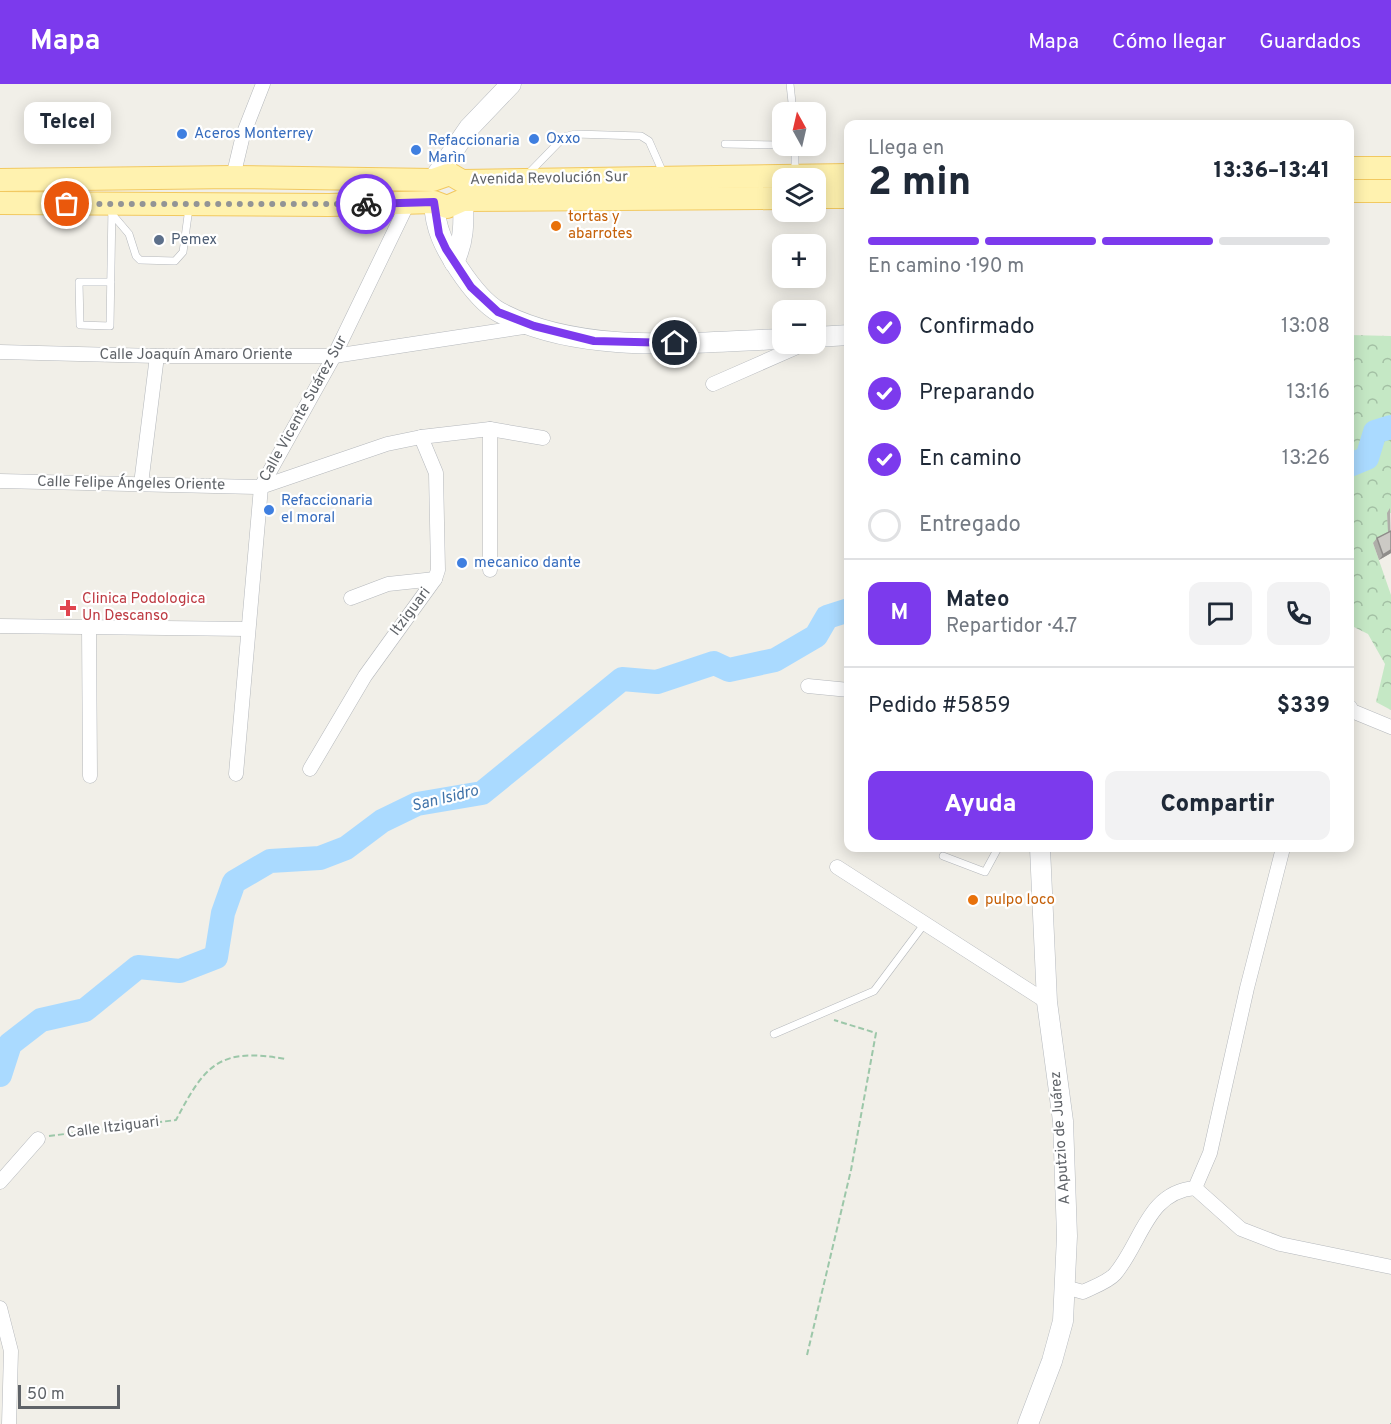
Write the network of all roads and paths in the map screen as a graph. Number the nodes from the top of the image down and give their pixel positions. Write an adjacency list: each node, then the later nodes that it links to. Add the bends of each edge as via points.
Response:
1 (263, 84): 13 (street, via 243,135)
2 (511, 84): 7 (street)
3 (790, 84): 4 (lane)
4 (792, 102)
5 (725, 144): 6 (lane)
6 (772, 145)
7 (454, 149): 17 (street); 18 (street)
8 (1354, 168): 9 (main road)
9 (1391, 168)
10 (826, 175): 11 (main road, Avenida Revolución Sur)
11 (844, 175)
12 (772, 176): 14 (main road, Avenida Revolución Sur)
13 (234, 177): 16 (main road, Avenida Revolución Sur); 18 (main road, Avenida Revolución Sur)
14 (666, 177): 15 (main road, Avenida Revolución Sur); 15 (lane, via 649,141 641,136 575,134 555,144)
15 (524, 179): 17 (main road, Avenida Revolución Sur)
16 (0, 180)
17 (463, 190): 18 (main road, Avenida Revolución Sur, via 450,174); 18 (main road, Avenida Revolución Sur, via 452,207); 23 (main road, Avenida Revolución Sur); 28 (street, via 464,231)
18 (434, 191): 25 (main road, Avenida Revolución Sur); 28 (street, via 439,234)
19 (1354, 191): 20 (main road)
20 (1391, 191)
21 (826, 197): 22 (main road)
22 (844, 197)
23 (772, 198)
24 (0, 203): 27 (main road, Avenida Revolución Sur)
25 (408, 203): 26 (main road, Avenida Revolución Sur); 37 (street, Calle Vicente Suárez Sur)
26 (190, 204): 27 (main road, Avenida Revolución Sur); 27 (lane, via 183,252 175,261 140,260)
27 (112, 209): 29 (lane)
28 (454, 262): 30 (street, via 471,287 498,312)
29 (111, 282): 29 (lane, via 110,326 80,325 79,282)
30 (534, 326): 33 (street, via 606,341); 37 (street, Calle Joaquín Amaro Oriente)
31 (844, 335): 32 (street)
32 (826, 336)
33 (772, 339)
34 (0, 352): 36 (street, Calle Joaquín Amaro Oriente)
35 (781, 354): 38 (street)
36 (157, 356): 37 (street, Calle Joaquín Amaro Oriente); 43 (street)
37 (334, 356): 44 (street, Calle Vicente Suárez Sur)
38 (713, 384)
39 (490, 429): 40 (street); 41 (street); 45 (street)
40 (421, 437): 44 (street, via 387,444); 46 (street, Itziguari, via 436,473)
41 (543, 438)
42 (0, 481): 43 (street, Calle Felipe Ángeles Oriente)
43 (141, 484): 44 (street, Calle Felipe Ángeles Oriente)
44 (261, 487): 50 (street, Calle Vicente Suárez Sur)
45 (489, 570)
46 (435, 579): 47 (street, via 388,584); 55 (street, Itziguari, via 365,676)
47 (351, 598)
48 (0, 626): 49 (street)
49 (89, 627): 50 (street); 57 (street)
50 (247, 629): 56 (street, Calle Vicente Suárez Sur)
51 (808, 686): 52 (street)
52 (844, 690)
53 (1354, 711): 54 (street)
54 (1391, 727)
55 (310, 769)
56 (236, 774)
57 (90, 776)
58 (996, 852): 61 (lane, via 985,872)
59 (1040, 852): 64 (street, A Aputzio de Juárez)
60 (1282, 852): 70 (street, via 1210,1153)
61 (943, 856)
62 (837, 867): 63 (street)
63 (925, 923): 64 (street); 65 (lane, via 874,992)
64 (1047, 1002): 72 (street, A Aputzio de Juárez, via 1063,1120)
65 (817, 1015): 66 (lane); 74 (path, via 876,1033 851,1170)
66 (774, 1034)
67 (285, 1059): 68 (path, Calle Itziguari, via 261,1054 243,1056 206,1070 176,1120)
68 (38, 1139): 69 (street)
69 (0, 1182)
70 (1195, 1188): 71 (street, via 1241,1229 1280,1244); 72 (street, via 1178,1189 1159,1202 1115,1275 1083,1292)
71 (1391, 1267)
72 (1065, 1287): 76 (street, A Aputzio de Juárez, via 1063,1321)
73 (0, 1308): 75 (street, via 11,1351)
74 (807, 1355)
75 (9, 1424)
76 (1028, 1424)

